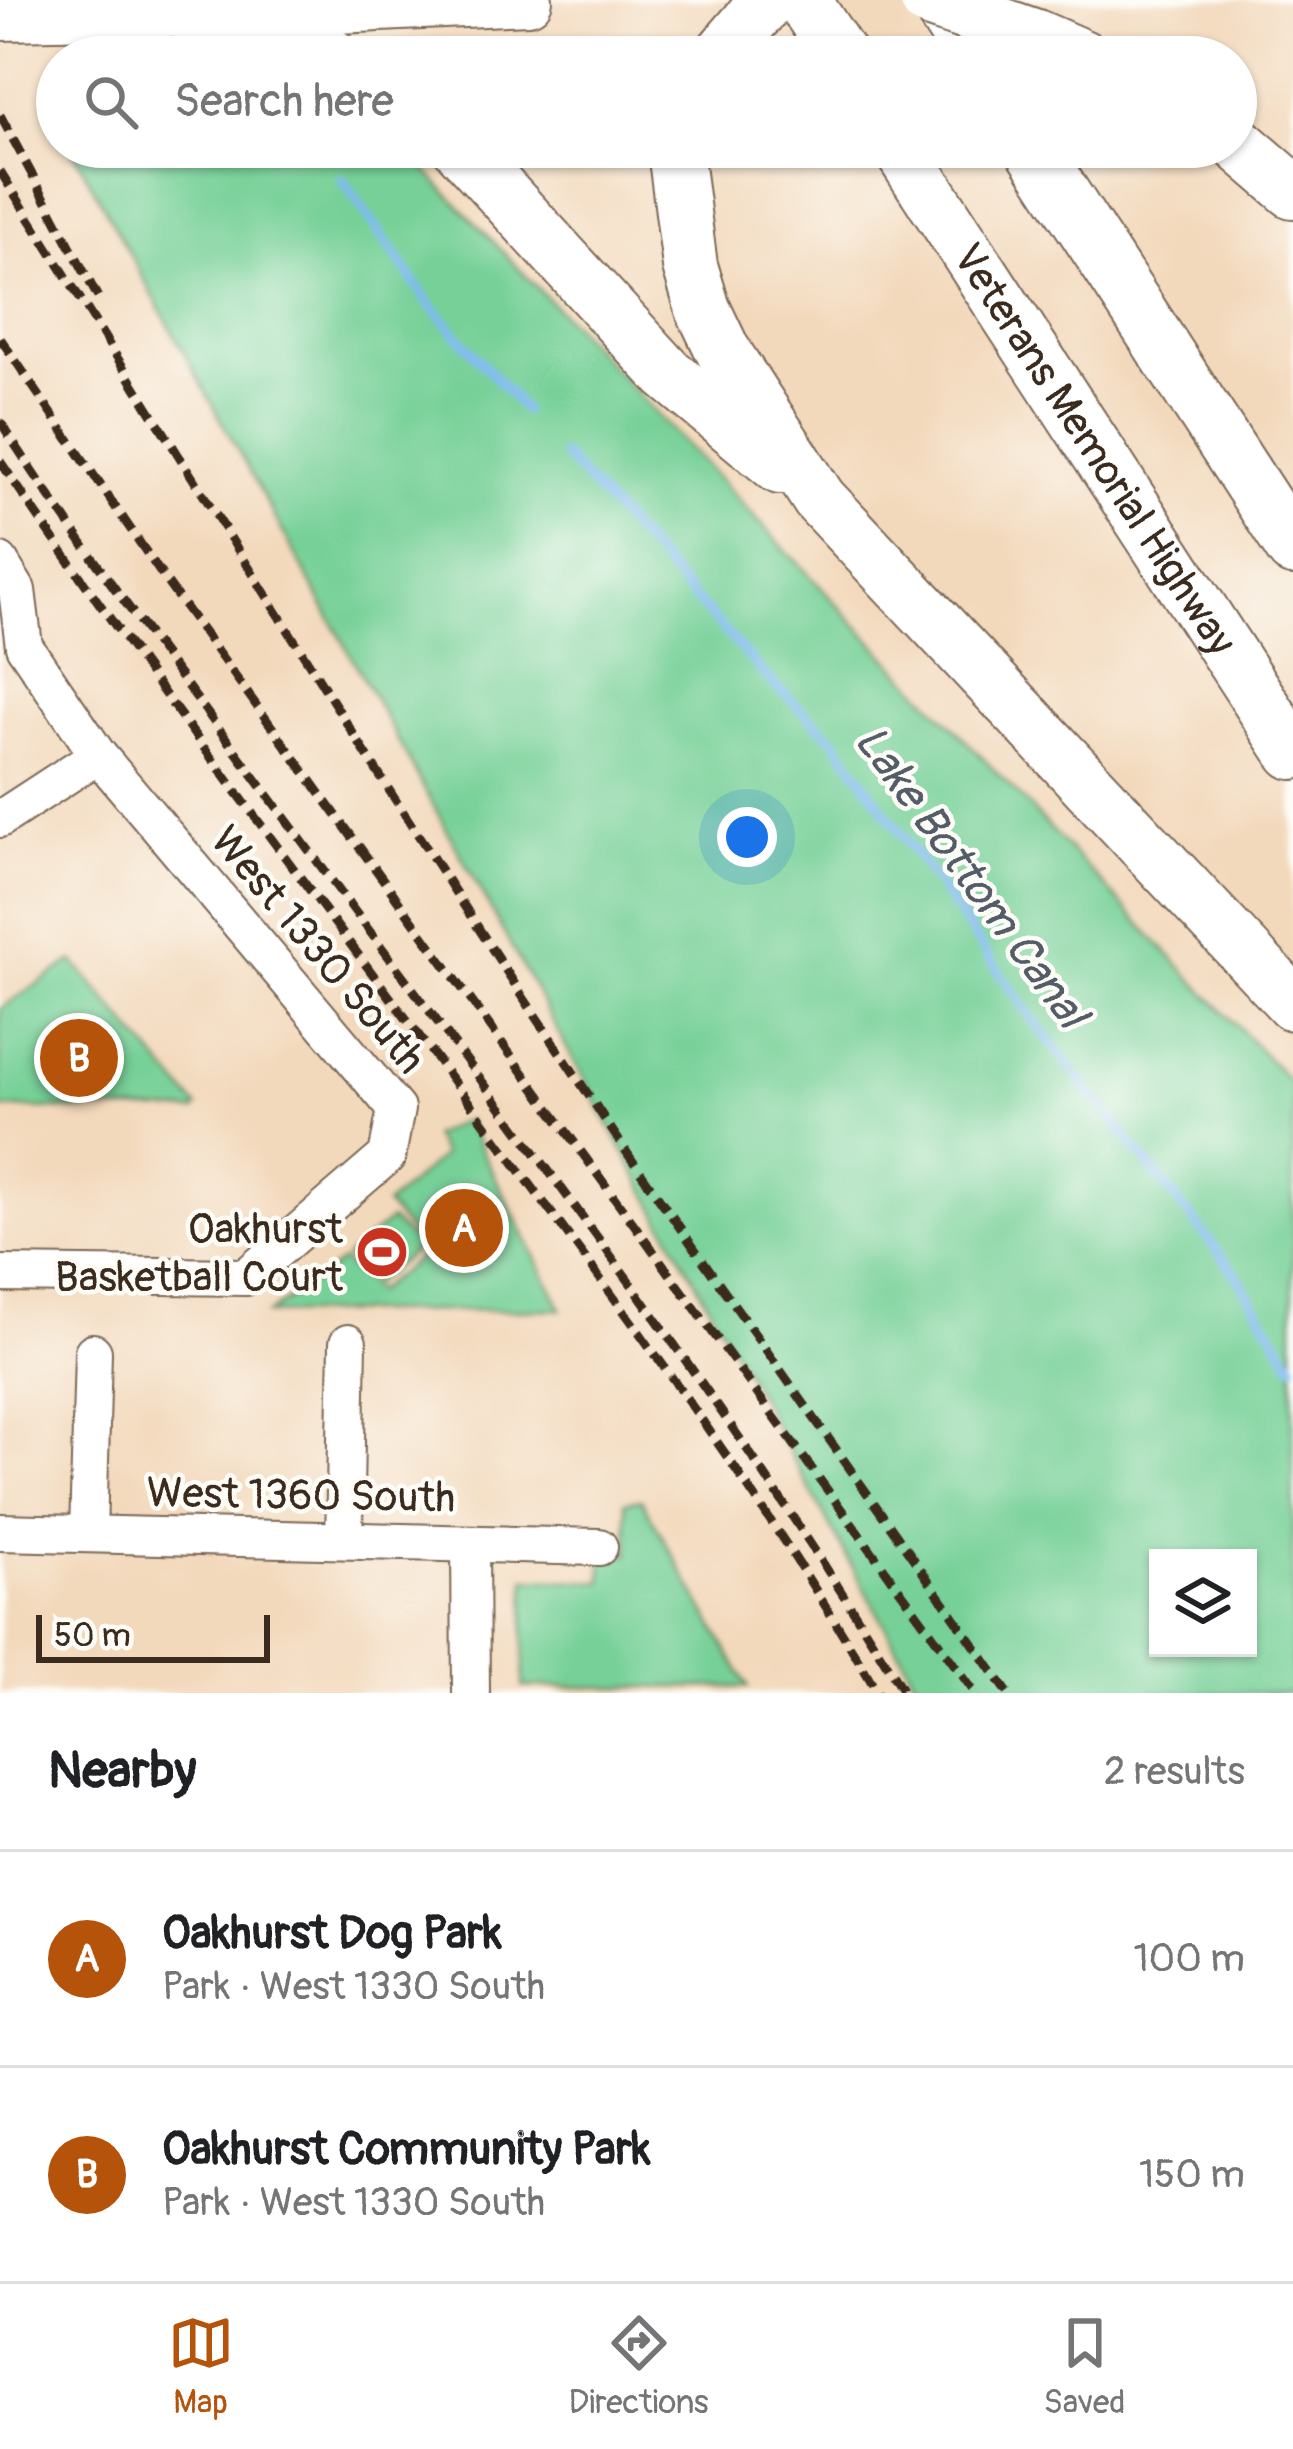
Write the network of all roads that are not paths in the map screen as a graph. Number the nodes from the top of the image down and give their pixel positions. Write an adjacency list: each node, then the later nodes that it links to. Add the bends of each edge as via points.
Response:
1 (528, 0): 5 (main road)
2 (768, 0): 8 (highway)
3 (803, 0): 9 (highway)
4 (932, 0): 10 (highway); 11 (highway, bridge)
5 (183, 9): 6 (main road); 7 (highway)
6 (0, 16)
7 (272, 36)
8 (736, 36)
9 (827, 36)
10 (959, 36)
11 (1029, 36)
12 (1257, 160): 17 (highway)
13 (479, 168): 18 (highway, via 668,374)
14 (676, 168): 18 (highway, via 703,309)
15 (913, 168): 21 (highway, Veterans Memorial Highway)
16 (1046, 168): 19 (highway)
17 (1293, 191)
18 (819, 500): 24 (highway)
19 (1293, 548)
20 (0, 562): 22 (street, via 17,590 24,646)
21 (1293, 752)
22 (98, 755): 23 (street); 25 (street, West 1330 South, via 396,1109 390,1141 387,1156 246,1276)
23 (0, 819)
24 (1293, 1003)
25 (0, 1274)
26 (348, 1343): 30 (street)
27 (93, 1352): 29 (street)
28 (0, 1532): 29 (street, West 1360 South)
29 (88, 1534): 30 (street, West 1360 South)
30 (344, 1540): 31 (street, West 1360 South)
31 (470, 1544): 32 (street, West 1360 South); 33 (street)
32 (599, 1547)
33 (470, 1693)

